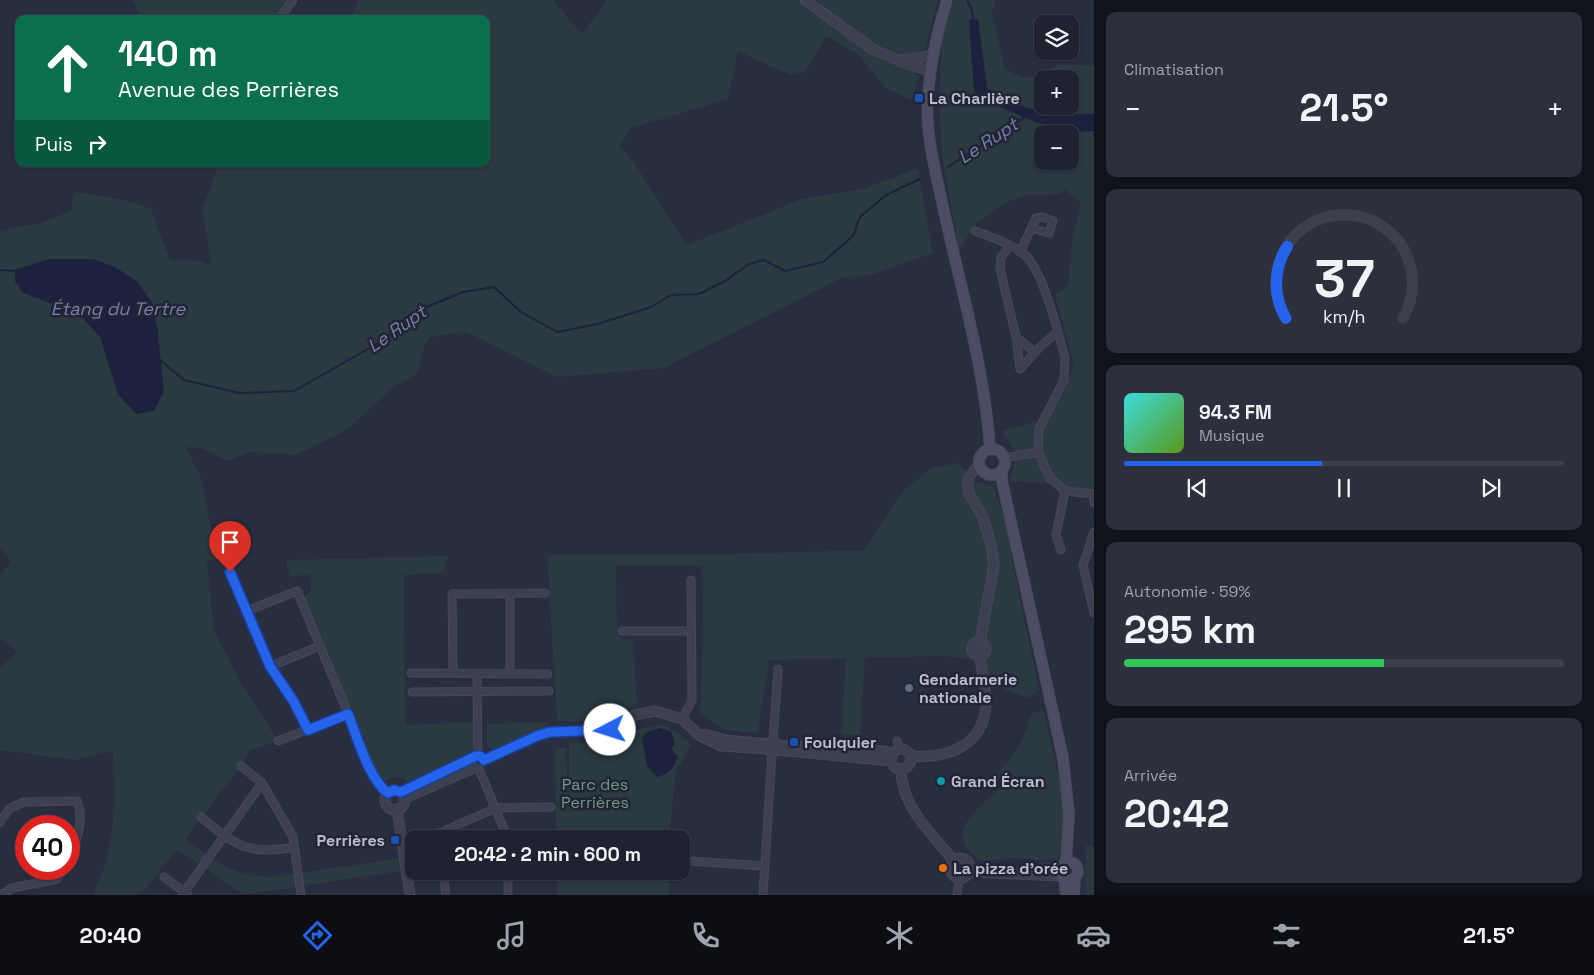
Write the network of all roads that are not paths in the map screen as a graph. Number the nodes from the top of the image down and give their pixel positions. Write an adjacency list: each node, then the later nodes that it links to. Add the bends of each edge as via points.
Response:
1 (293, 0): 4 (street)
2 (804, 0): 6 (street, via 862,42)
3 (947, 0): 5 (main road)
4 (283, 15)
5 (934, 55): 6 (street); 7 (main road)
6 (899, 60): 7 (street)
7 (931, 71): 15 (main road, via 928,98 933,155 978,368)
8 (1031, 228): 11 (street)
9 (975, 230): 10 (street)
10 (1010, 246): 11 (street); 13 (street, via 1001,256 1000,268)
11 (1020, 252): 12 (street, via 1033,266)
12 (1058, 332): 14 (street); 16 (street, via 1065,358 1064,378 1039,429)
13 (1016, 337): 14 (street); 14 (street, via 1023,372)
14 (1035, 352)
15 (990, 449): 17 (main road, via 1000,452); 18 (main road, via 982,453)
16 (1038, 452): 17 (street); 21 (street, via 1048,477)
17 (1004, 458): 19 (main road)
18 (979, 465): 20 (main road); 52 (street, via 968,478 968,492 983,517 994,566 980,642 986,650 980,656 985,711 977,731 962,747 932,757)
19 (1002, 470): 20 (main road); 24 (main road)
20 (990, 475): 24 (main road)
21 (1065, 491): 22 (street); 26 (street, via 1056,535)
22 (1093, 494): 23 (street)
23 (1094, 503)
24 (1013, 530): 73 (main road, via 1072,799)
25 (1094, 532): 32 (street, via 1083,566)
26 (1061, 550)
27 (230, 572): 31 (street)
28 (691, 580): 34 (street)
29 (545, 593): 30 (street)
30 (510, 594): 39 (street, via 452,594); 41 (street)
31 (247, 611): 35 (street, via 297,591); 36 (street)
32 (1094, 613)
33 (622, 631): 34 (street)
34 (692, 631): 47 (street, via 692,700)
35 (320, 646): 36 (street); 46 (street)
36 (270, 666): 48 (street)
37 (778, 669): 50 (street)
38 (411, 673): 39 (street)
39 (453, 673): 40 (street)
40 (477, 673): 41 (street); 43 (street)
41 (510, 673): 42 (street)
42 (548, 674)
43 (477, 691): 44 (street); 45 (street); 53 (street)
44 (549, 691)
45 (412, 692)
46 (348, 714): 48 (street); 57 (street, via 375,778)
47 (682, 719): 50 (street, via 700,736 721,746); 53 (street, via 647,711 606,731 550,732)
48 (308, 730): 49 (street)
49 (278, 741)
50 (773, 747): 51 (street); 71 (street)
51 (896, 751): 52 (street, via 905,750); 55 (street, via 897,768)
52 (910, 756): 55 (street, via 909,765)
53 (478, 762): 58 (street); 60 (street)
54 (241, 766): 56 (street)
55 (901, 769): 69 (street, via 903,792 910,806)
56 (262, 783): 67 (street, via 230,824); 68 (street, via 293,837)
57 (388, 793): 58 (street, via 394,790); 61 (street, via 386,803)
58 (403, 795): 61 (street, via 403,805)
59 (551, 807): 60 (street)
60 (496, 808): 65 (street); 66 (street)
61 (397, 809): 83 (street)
62 (78, 815): 64 (street, via 77,802 24,802 10,808)
63 (201, 818): 67 (street)
64 (0, 822)
65 (446, 830)
66 (505, 830)
67 (225, 837): 68 (street, via 253,850); 80 (street)
68 (294, 847): 82 (street)
69 (954, 860): 72 (street, via 963,858); 75 (street, via 950,869)
70 (690, 862): 71 (street)
71 (765, 866): 86 (street)
72 (970, 869): 73 (street); 75 (street, via 965,877)
73 (1065, 870): 76 (main road); 76 (main road, via 1078,872); 88 (main road)
74 (164, 877): 80 (street)
75 (959, 878): 87 (street)
76 (1075, 879): 89 (main road)
77 (52, 880): 81 (street, via 12,888)
78 (444, 880): 84 (street)
79 (508, 880): 85 (street)
80 (185, 894)
81 (1, 895)
82 (301, 895)
83 (410, 895)
84 (446, 895)
85 (508, 895)
86 (763, 895)
87 (958, 895)
88 (1066, 895)
89 (1074, 895)

